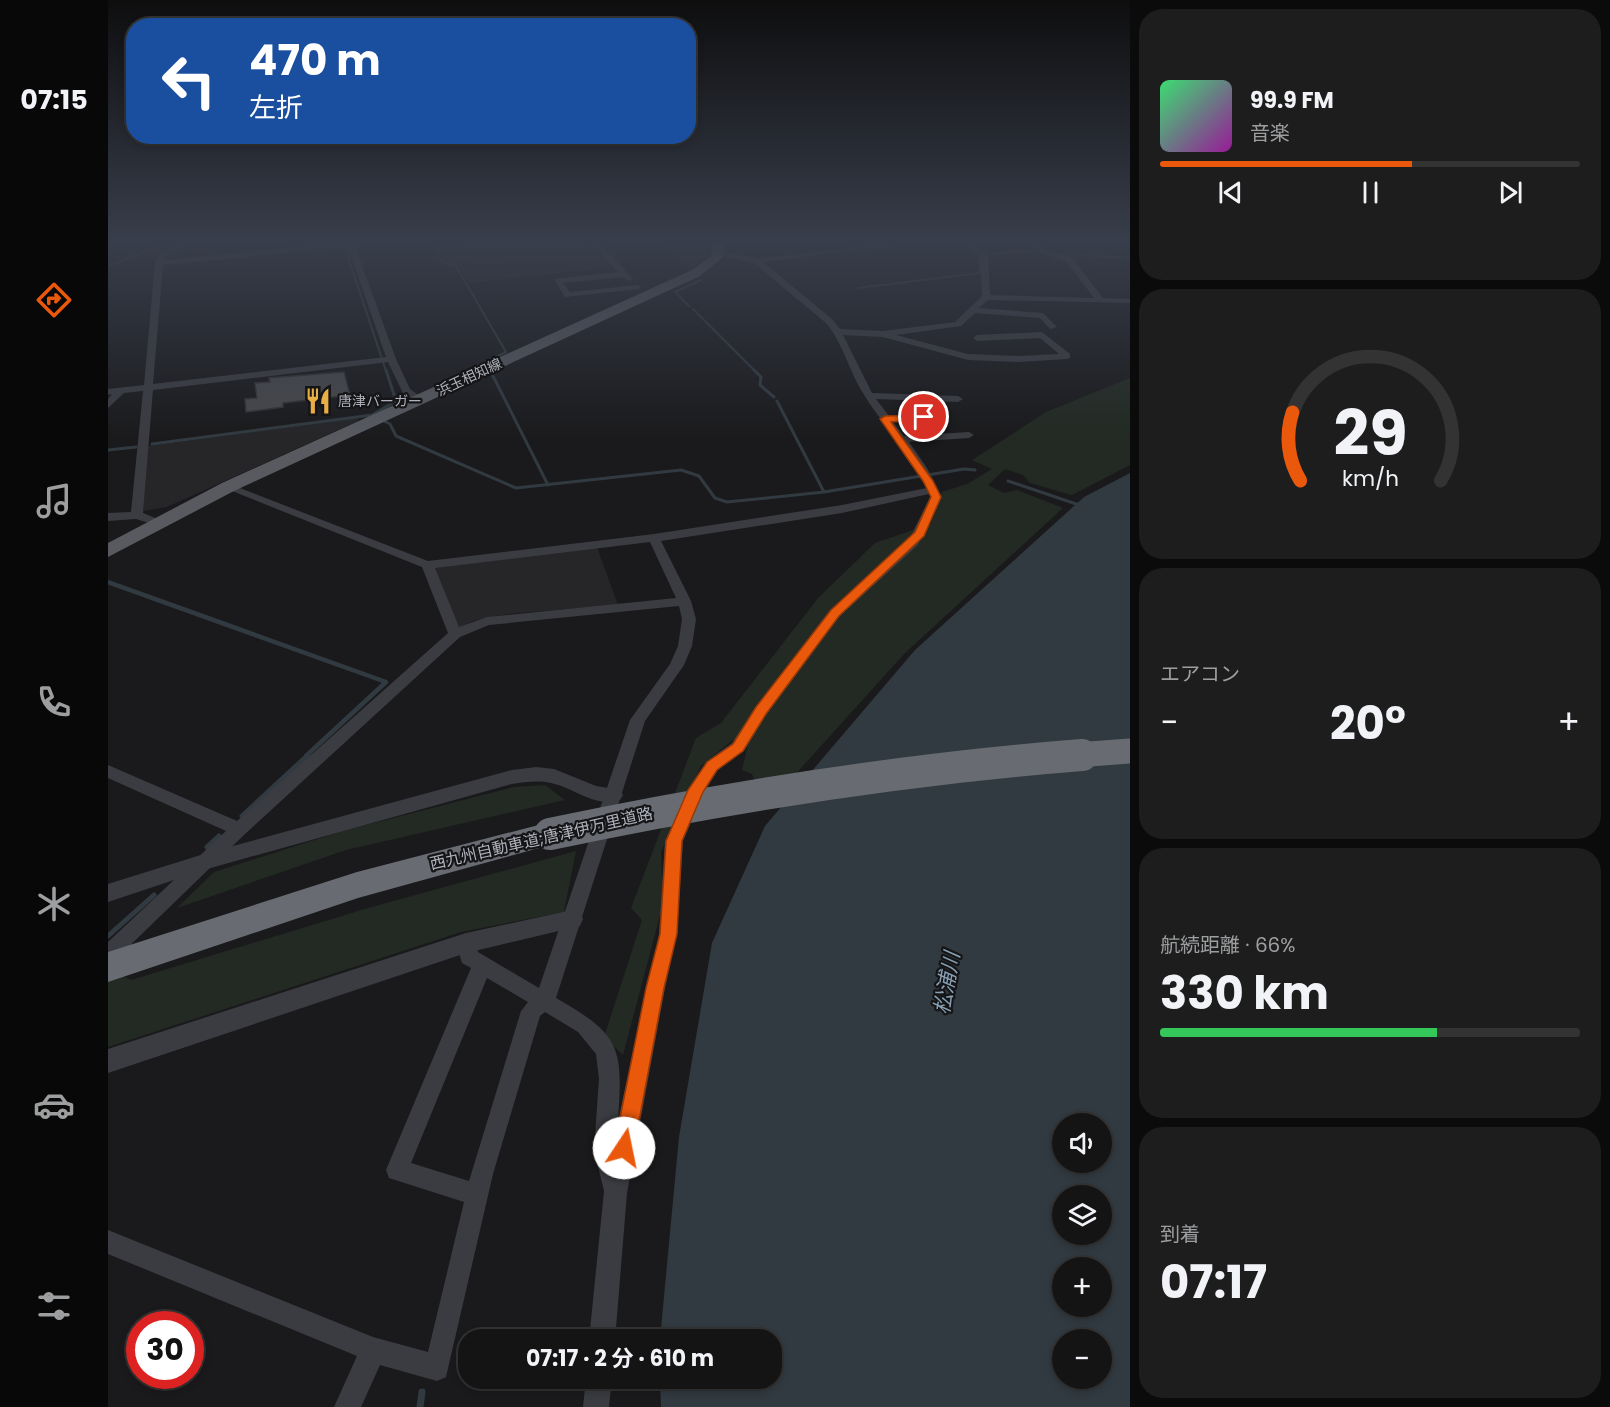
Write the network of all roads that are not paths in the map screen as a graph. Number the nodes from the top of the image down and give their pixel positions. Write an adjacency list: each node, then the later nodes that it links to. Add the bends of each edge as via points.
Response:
1 (155, 308): 14 (street)
2 (369, 308): 13 (street)
3 (627, 308): 19 (main road, 浜玉相知線)
4 (811, 308): 9 (street)
5 (976, 308): 6 (street)
6 (974, 310): 7 (street); 8 (street, via 1043,316)
7 (962, 323): 10 (street); 11 (street)
8 (1053, 327)
9 (839, 332): 10 (street); 17 (street)
10 (883, 334): 12 (street, via 968,357)
11 (977, 338): 12 (street); 12 (street, via 1042,335 1067,356)
12 (988, 358)
13 (386, 359): 14 (street); 19 (street, via 406,391)
14 (147, 388): 16 (street); 27 (street)
15 (108, 392): 16 (street)
16 (120, 392): 20 (street)
17 (869, 396): 18 (street); 22 (street)
18 (958, 399)
19 (420, 400): 26 (main road, 浜玉相知線)
20 (108, 405)
21 (943, 416): 22 (street)
22 (885, 419): 24 (street)
23 (969, 435): 24 (street)
24 (900, 439): 25 (street)
25 (928, 481): 30 (street, via 842,509); 48 (street, via 936,497 914,542 835,613 738,747 712,766 696,790 674,841 668,934)
26 (228, 487): 29 (main road, 浜玉相知線); 32 (street)
27 (137, 515): 28 (street); 29 (street)
28 (108, 517)
29 (159, 522): 31 (main road, 浜玉相知線)
30 (654, 538): 32 (street); 33 (street)
31 (108, 550)
32 (427, 566): 34 (street)
33 (684, 601): 34 (street, via 487,621); 37 (street, via 689,619 686,646 638,720)
34 (455, 633): 38 (street)
35 (1130, 751): 45 (highway, 西九州自動車道;唐津伊万里道路, bridge, via 865,776 672,808 550,834 357,885)
36 (108, 771): 38 (street)
37 (613, 795): 39 (street, via 586,793 547,774 513,777); 41 (street)
38 (239, 829): 39 (street)
39 (207, 861): 40 (street); 43 (street)
40 (108, 893)
41 (572, 919): 42 (street); 46 (street)
42 (466, 943): 44 (street, via 469,957); 47 (street)
43 (108, 954)
44 (483, 964): 46 (street); 49 (street, via 397,1170)
45 (108, 967)
46 (545, 1001): 48 (street, via 585,1025 606,1050 610,1079 605,1150); 49 (street, via 531,1011)
47 (108, 1061)
48 (615, 1193): 51 (street)
49 (477, 1195): 52 (street, via 437,1368)
50 (108, 1242): 52 (street)
51 (603, 1329)
52 (373, 1350): 54 (street)
53 (597, 1389): 55 (street)
54 (347, 1407)
55 (596, 1407)

